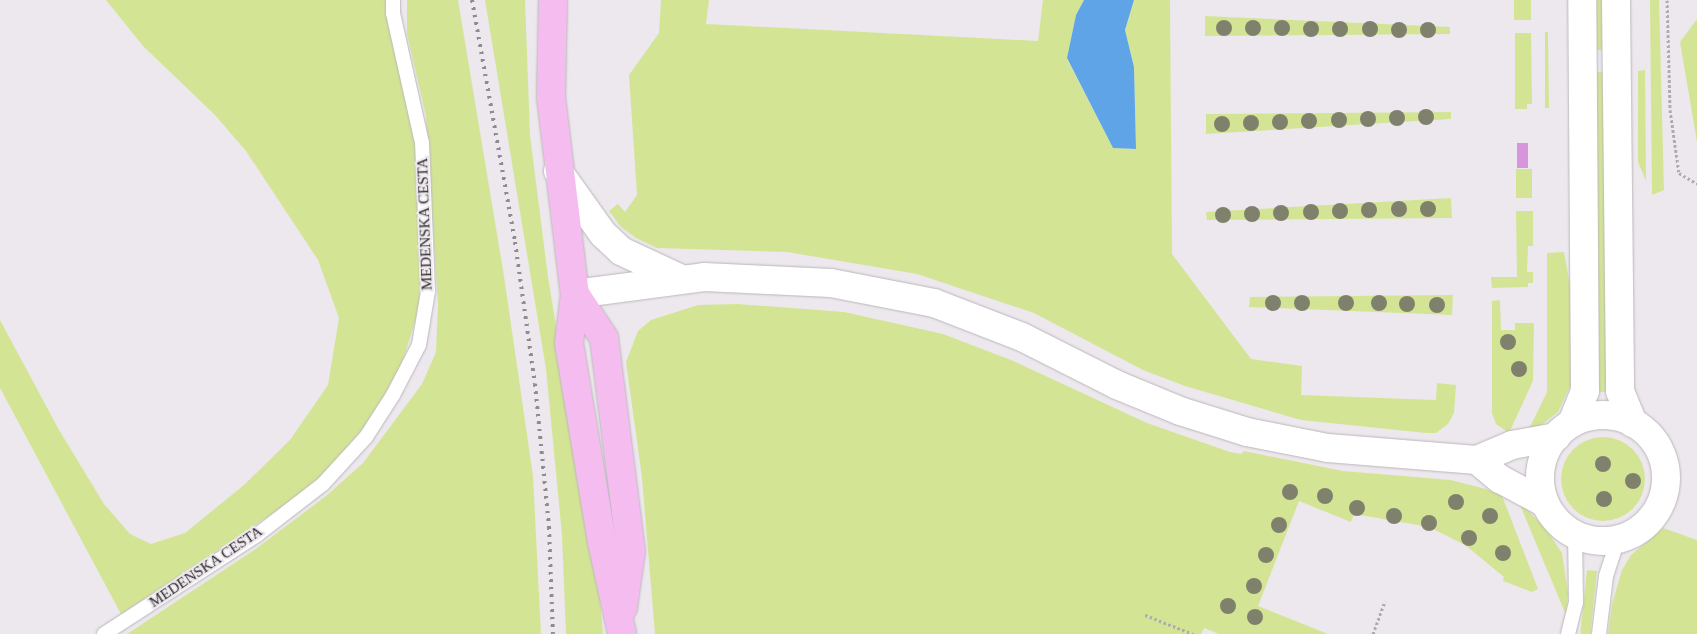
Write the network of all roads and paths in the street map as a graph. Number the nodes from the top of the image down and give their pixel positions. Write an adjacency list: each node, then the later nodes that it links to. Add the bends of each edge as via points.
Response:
1 (393, 0): 19 (lane, MEDENSKA CESTA, via 393,13 422,144 428,291 420,345 366,437 324,484 256,535)
2 (553, 0): 6 (main road, via 551,97)
3 (1582, 0): 11 (street, via 1585,391)
4 (1616, 0): 10 (street, via 1620,391)
5 (1667, 0): 7 (path, via 1670,110 1679,173)
6 (558, 171): 8 (street, via 603,234 622,251); 9 (main road)
7 (1697, 184)
8 (679, 278): 9 (street); 12 (street, via 758,277 831,282 934,303 1022,337 1117,385 1247,432 1328,448)
9 (575, 294): 18 (main road, via 569,343 602,542)
10 (1633, 422): 11 (street, via 1602,415); 15 (street, via 1657,446 1666,478 1658,510 1634,534)
11 (1564, 430): 12 (street); 13 (street, via 1542,461 1541,489)
12 (1477, 460): 13 (street, via 1500,479)
13 (1545, 502): 14 (street, via 1563,527)
14 (1575, 535): 15 (street, via 1603,541); 22 (lane, via 1576,603)
15 (1618, 540): 23 (lane, via 1606,576)
16 (1385, 601): 21 (path)
17 (1145, 616): 20 (path)
18 (622, 627)
19 (104, 634)
20 (1193, 634)
21 (1373, 634)
22 (1568, 634)
23 (1599, 634)

